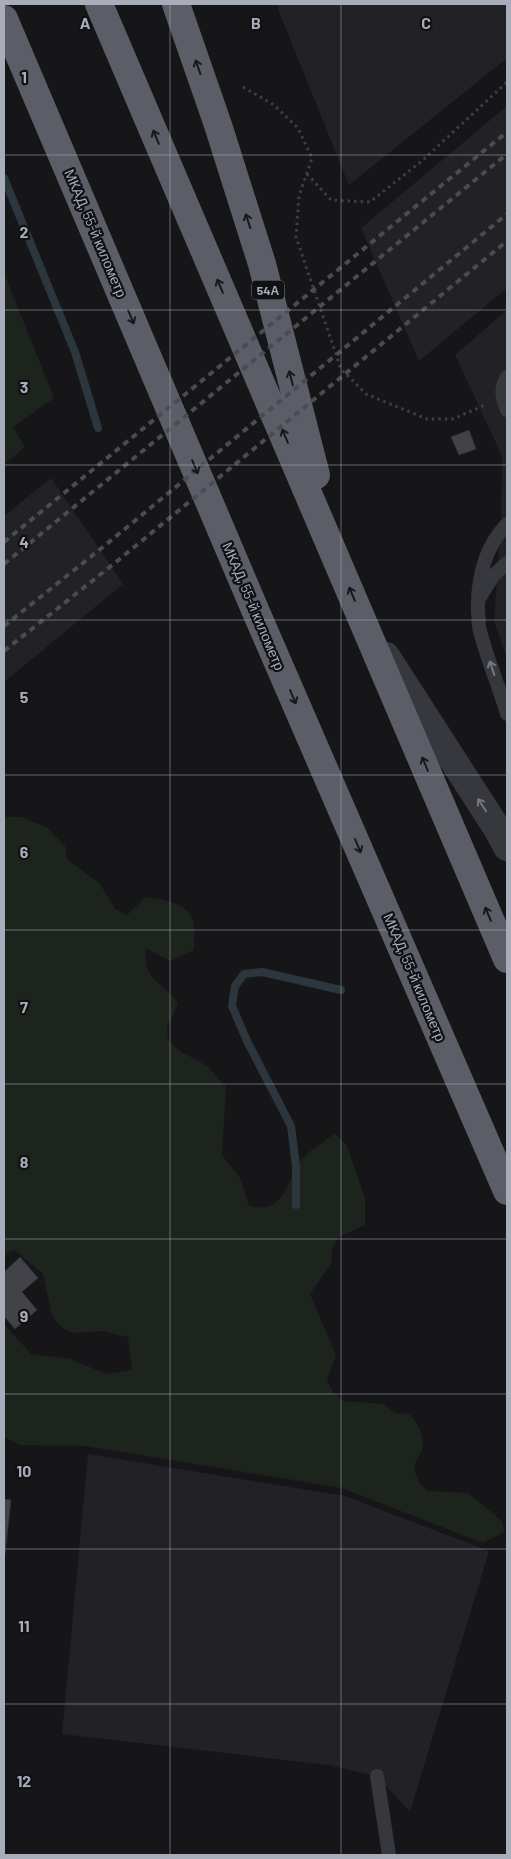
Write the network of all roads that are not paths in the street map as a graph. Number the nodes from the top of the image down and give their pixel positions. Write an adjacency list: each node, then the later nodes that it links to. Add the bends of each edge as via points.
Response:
1 (99, 4): 9 (highway, one-way to 1)
2 (176, 4): 9 (highway, 54А, one-way to 2, via 262,264)
3 (4, 19): 5 (highway, МКАД, 55-й километр)
4 (4, 54): 5 (highway)
5 (51, 127): 16 (highway, МКАД, 55-й километр, one-way to 16, via 256,612)
6 (507, 377): 7 (lane, via 503,384)
7 (505, 404)
8 (507, 524): 11 (lane, via 488,551 480,572)
9 (338, 561): 12 (highway, one-way to 9)
10 (507, 563): 11 (lane, via 493,576)
11 (478, 600): 13 (lane, one-way to 11, via 480,629)
12 (366, 627): 14 (street, one-way to 12); 15 (highway, one-way to 12)
13 (507, 714)
14 (507, 847)
15 (507, 959)
16 (495, 1162): 17 (highway, МКАД, 55-й километр); 18 (street)
17 (507, 1191)
18 (507, 1204)
19 (377, 1776): 20 (lane)
20 (389, 1855)

